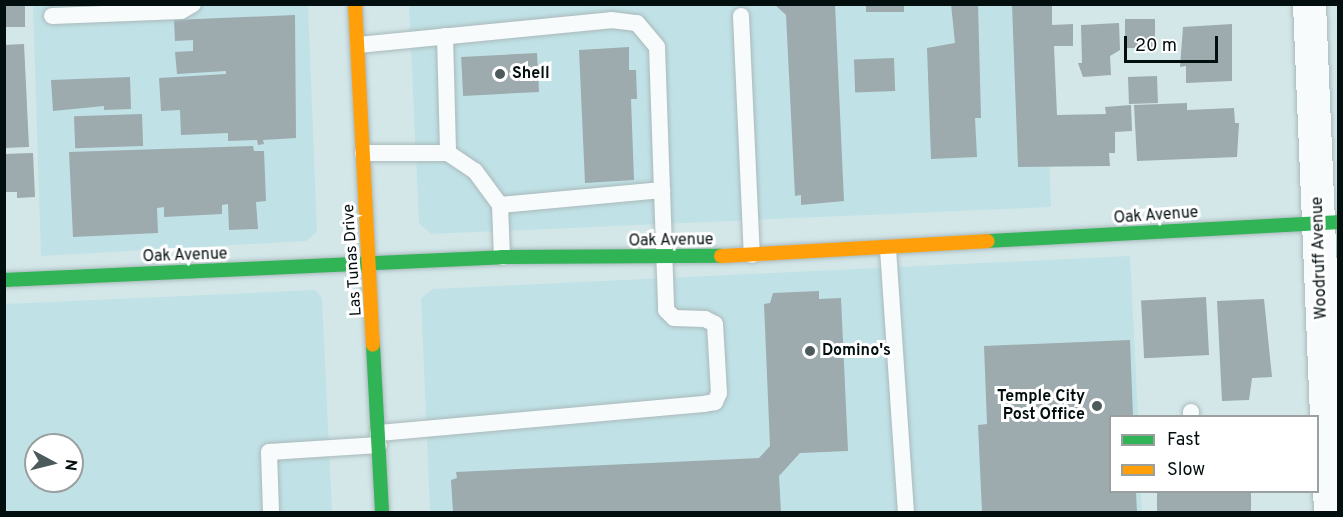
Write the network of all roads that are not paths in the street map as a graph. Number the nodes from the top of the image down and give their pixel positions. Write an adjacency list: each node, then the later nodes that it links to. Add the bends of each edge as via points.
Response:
1 (193, 4): 4 (lane, via 180,11)
2 (355, 4): 7 (street, Las Tunas Drive)
3 (1309, 4): 12 (street, Woodruff Avenue)
4 (52, 16)
5 (741, 16): 14 (lane)
6 (444, 36): 7 (lane); 9 (lane); 10 (lane, via 611,20 637,23 657,47)
7 (358, 45): 8 (street, Las Tunas Drive)
8 (363, 153): 9 (lane); 17 (street, Las Tunas Drive)
9 (448, 153): 11 (lane, via 475,171)
10 (662, 190): 11 (lane); 16 (lane)
11 (500, 205): 15 (lane)
12 (1329, 222): 13 (street, Oak Avenue); 20 (street, Woodruff Avenue)
13 (888, 249): 14 (street, Oak Avenue); 23 (lane)
14 (752, 255): 16 (street, Oak Avenue)
15 (502, 257): 16 (street, Oak Avenue); 17 (street, Oak Avenue)
16 (664, 259): 19 (lane, via 667,314 715,324 719,393 715,402)
17 (370, 264): 18 (street, Oak Avenue); 19 (street, Las Tunas Drive)
18 (4, 280)
19 (379, 439): 21 (lane, via 269,452); 22 (street, Las Tunas Drive)
20 (1323, 455): 24 (street, Woodruff Avenue)
21 (271, 513)
22 (382, 513)
23 (906, 513)
24 (1330, 513)

